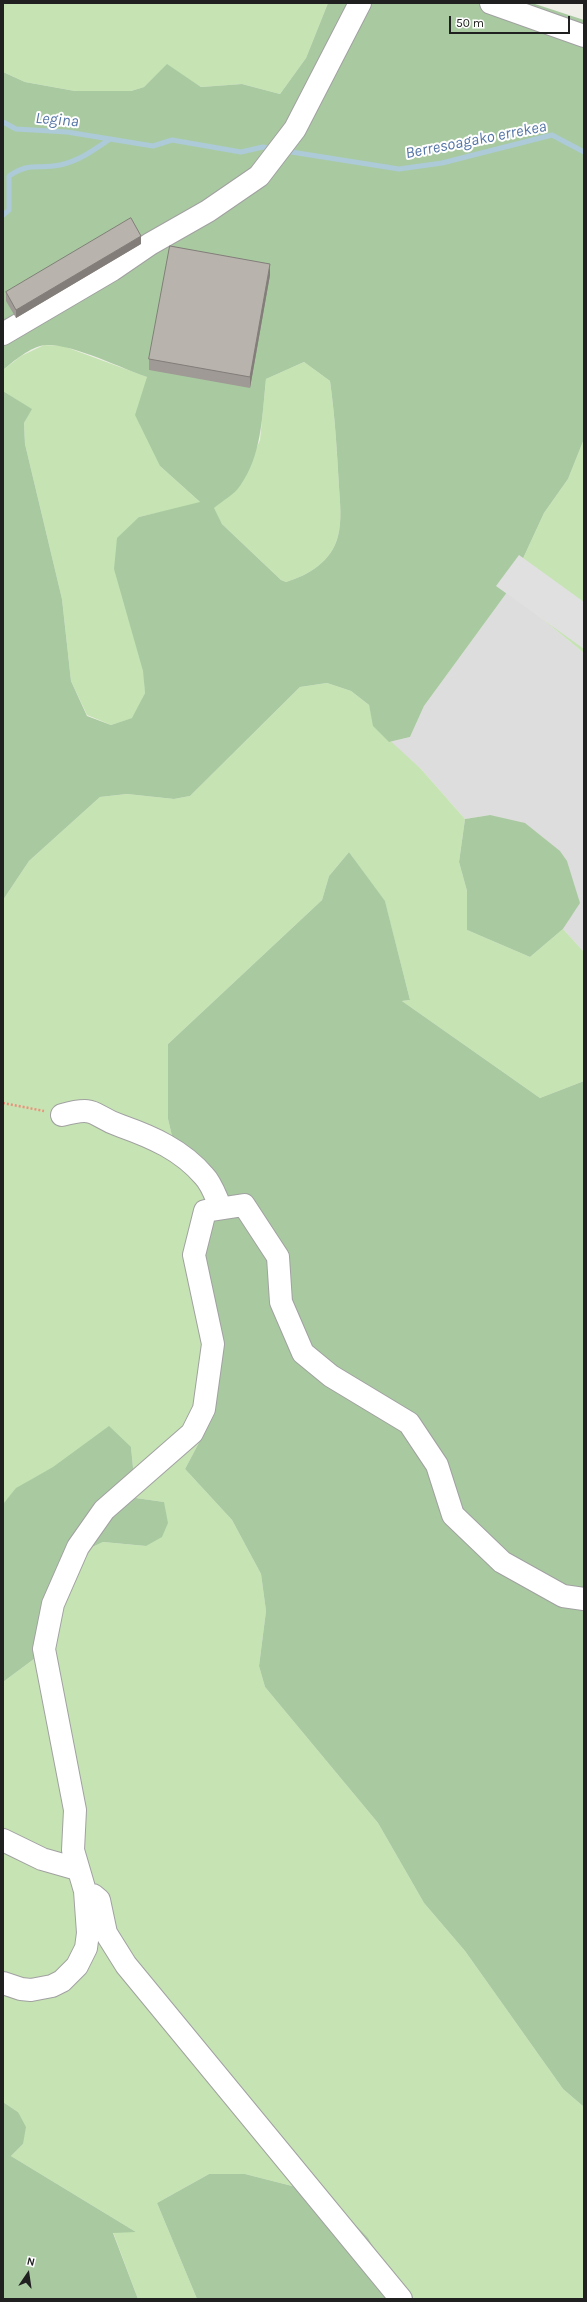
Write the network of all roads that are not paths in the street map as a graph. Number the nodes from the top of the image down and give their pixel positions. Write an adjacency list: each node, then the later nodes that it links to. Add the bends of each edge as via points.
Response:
1 (360, 3): 4 (street, via 314,95 283,146 259,176 208,211)
2 (491, 3): 3 (street)
3 (584, 36)
4 (3, 334)
5 (62, 1115): 6 (street, via 88,1110 171,1148 205,1176)
6 (221, 1208): 7 (street, via 244,1204 278,1257 281,1302 302,1353 330,1376 409,1423 437,1465 453,1515 502,1562 563,1596); 9 (street, via 205,1211 194,1255 213,1344 204,1408 192,1433 104,1510 78,1547 53,1604 44,1649 75,1810 73,1850)
7 (584, 1599)
8 (3, 1840): 9 (street, via 42,1859)
9 (77, 1869): 10 (street)
10 (85, 1891): 11 (street, via 88,1933 86,1948 74,1970 62,1981 42,1989 21,1989); 12 (street, via 99,1900 106,1934 126,1965)
11 (3, 1983)
12 (401, 2299)

